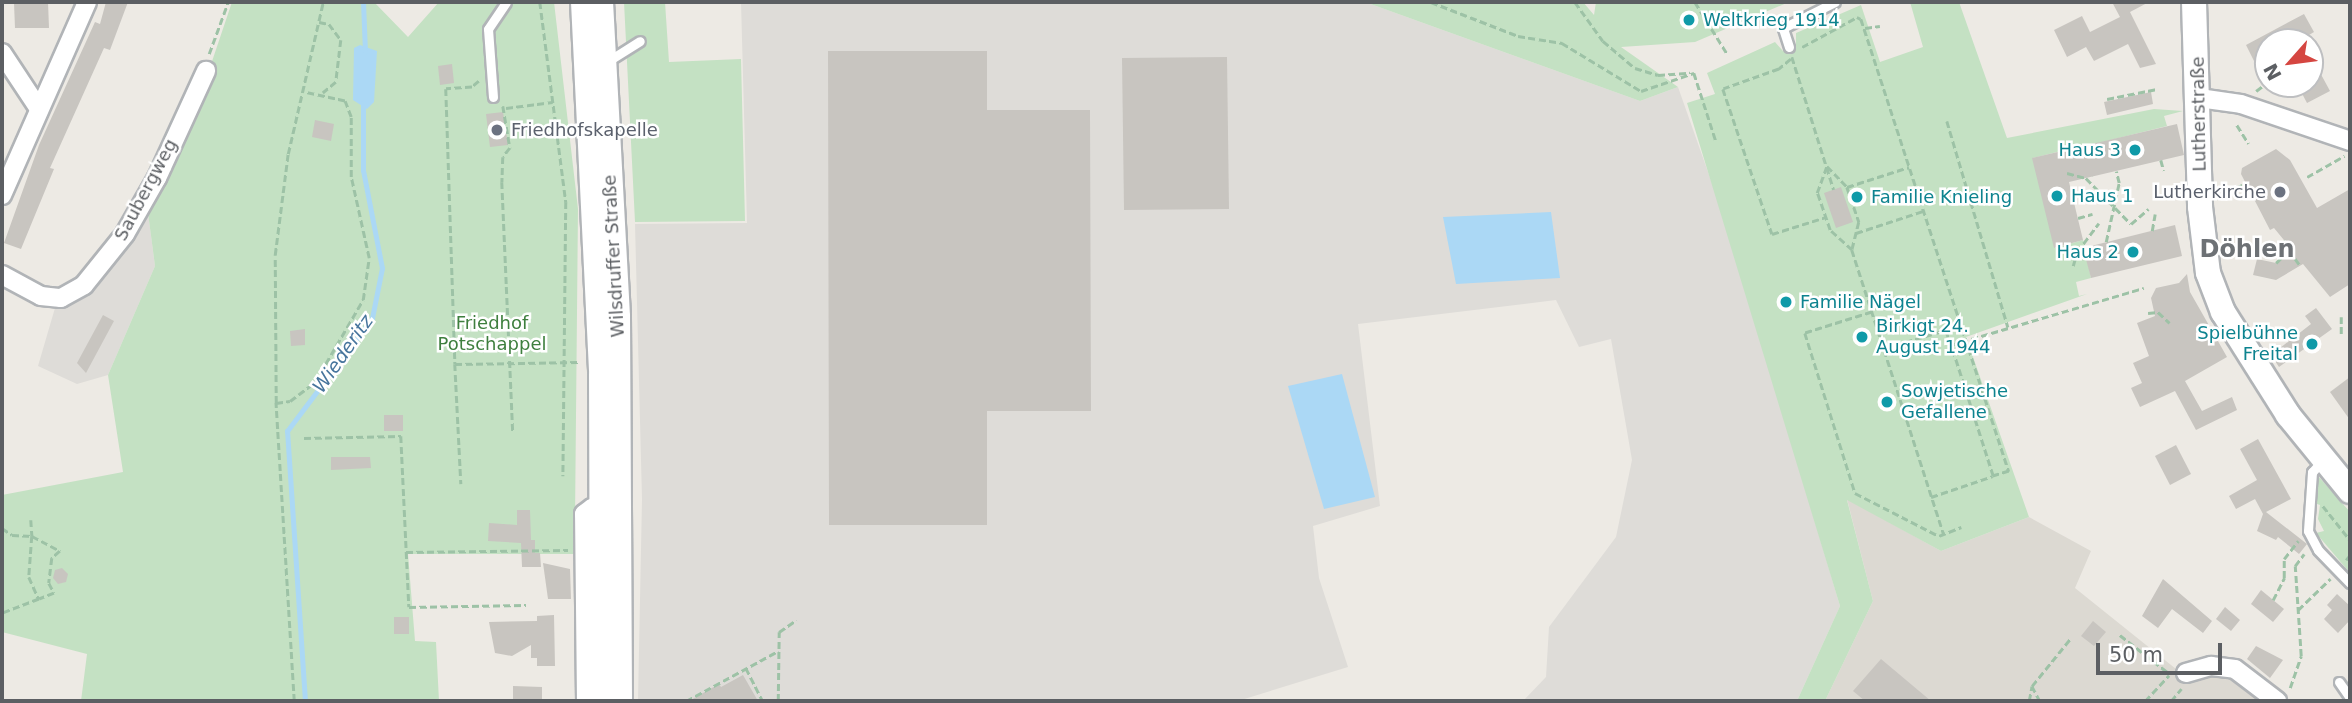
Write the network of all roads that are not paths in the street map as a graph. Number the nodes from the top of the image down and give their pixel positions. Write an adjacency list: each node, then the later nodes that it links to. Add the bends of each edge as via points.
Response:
1 (87, 2): 16 (street)
2 (506, 2): 14 (lane, via 488,29)
3 (583, 2): 12 (main road, Wilsdruffer Straße)
4 (601, 2): 12 (main road, Wilsdruffer Straße)
5 (1835, 2): 10 (lane, via 1783,29)
6 (2194, 2): 8 (main road, Lutherstraße)
7 (2207, 2): 8 (main road, Lutherstraße)
8 (2197, 27): 15 (main road, Lutherstraße)
9 (640, 41): 12 (lane)
10 (1789, 47)
11 (2, 53): 16 (street)
12 (596, 63): 22 (main road, Wilsdruffer Straße, via 618,317)
13 (205, 71): 19 (street, Saubergweg, via 138,211 103,266 61,298 41,296)
14 (493, 97)
15 (2199, 98): 17 (street, via 2241,104); 20 (main road, Lutherstraße, via 2205,260 2216,296 2288,415)
16 (39, 109): 18 (street)
17 (2349, 146)
18 (2, 195)
19 (2, 275)
20 (2323, 460): 21 (main road, Lutherstraße); 23 (lane, via 2312,472 2305,522 2314,543)
21 (2350, 491)
22 (610, 510): 28 (street, via 584,514); 29 (main road, Wilsdruffer Straße); 30 (main road, Wilsdruffer Straße)
23 (2350, 583)
24 (2178, 674): 26 (street, via 2211,666 2235,669)
25 (2339, 682): 27 (lane)
26 (2283, 698)
27 (2350, 698)
28 (586, 701)
29 (602, 701)
30 (620, 701)

